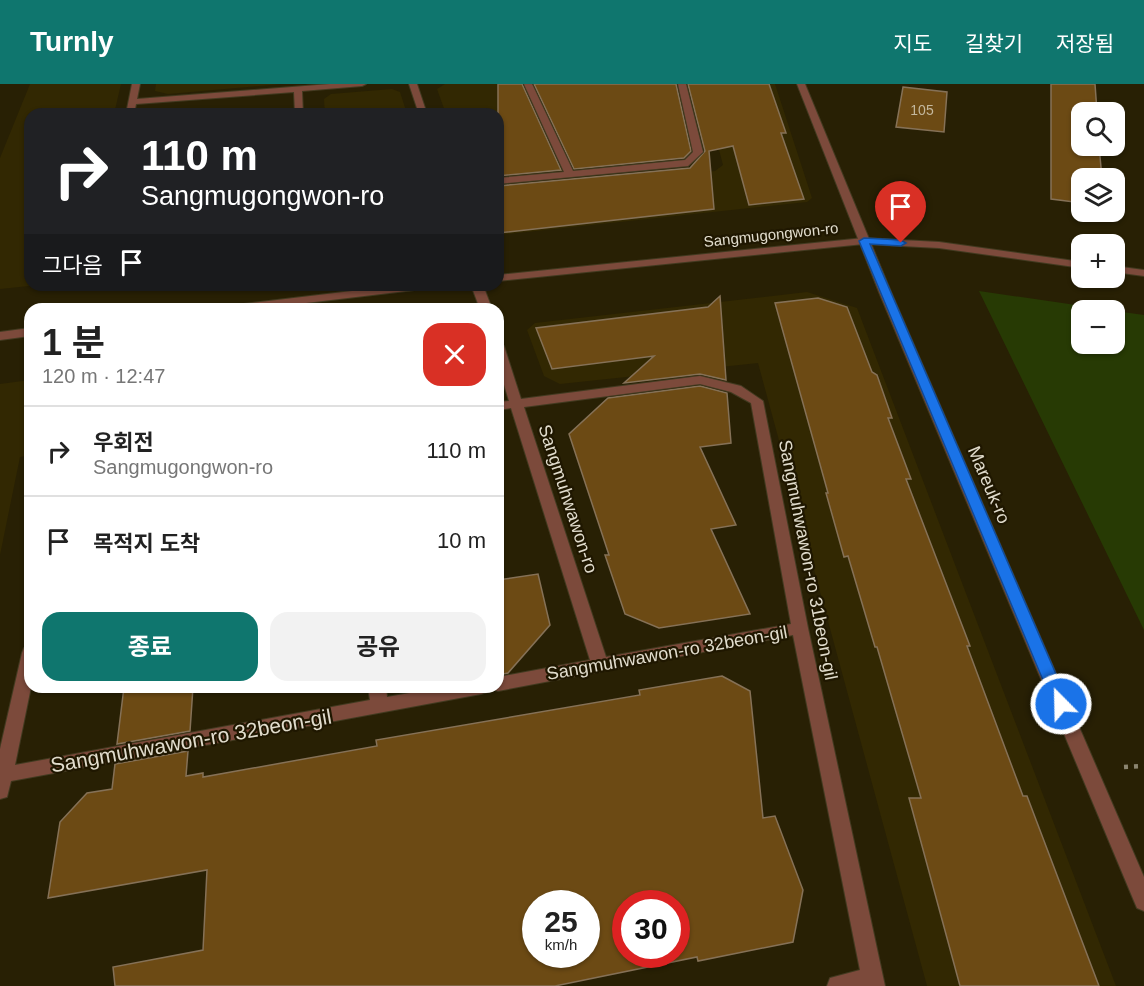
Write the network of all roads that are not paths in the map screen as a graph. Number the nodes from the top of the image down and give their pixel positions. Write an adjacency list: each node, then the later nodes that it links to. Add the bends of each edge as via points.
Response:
1 (136, 84): 8 (street)
2 (362, 84): 7 (street)
3 (413, 84): 11 (street)
4 (528, 84): 12 (street)
5 (682, 84): 12 (street, via 698,152 688,163)
6 (801, 84): 14 (street, Mareuk-ro)
7 (298, 89): 8 (street); 10 (street)
8 (132, 102): 9 (street)
9 (131, 108)
10 (300, 108)
11 (421, 108)
12 (570, 174): 13 (street)
13 (504, 180)
14 (864, 241): 15 (street, Sangmugongwon-ro, via 939,245); 18 (street, Sangmugongwon-ro); 34 (street, Mareuk-ro)
15 (1071, 263)
16 (1125, 270): 17 (street)
17 (1144, 273)
18 (504, 277)
19 (380, 291): 20 (street)
20 (278, 303)
21 (24, 333): 22 (street)
22 (0, 336)
23 (504, 363): 24 (street, Sangmuhwawon-ro)
24 (518, 404): 25 (street, Sangmuhwawon-ro 31beon-gil); 26 (street, Sangmuhwawon-ro 31beon-gil, via 700,380 735,389 757,401); 27 (street, Sangmuhwawon-ro)
25 (504, 405)
26 (800, 628): 27 (street, Sangmuhwawon-ro 32beon-gil); 35 (street, Sangmuhwawon-ro 31beon-gil)
27 (600, 665): 29 (street, Sangmuhwawon-ro 32beon-gil)
28 (24, 681): 33 (street, Sangmuhwawon-ro 32beon-gil)
29 (504, 683)
30 (378, 693): 32 (street)
31 (449, 693): 32 (street, Sangmuhwawon-ro 32beon-gil)
32 (379, 706): 33 (street, Sangmuhwawon-ro 32beon-gil)
33 (2, 783)
34 (1144, 901)
35 (873, 982): 36 (street)
36 (838, 986)

